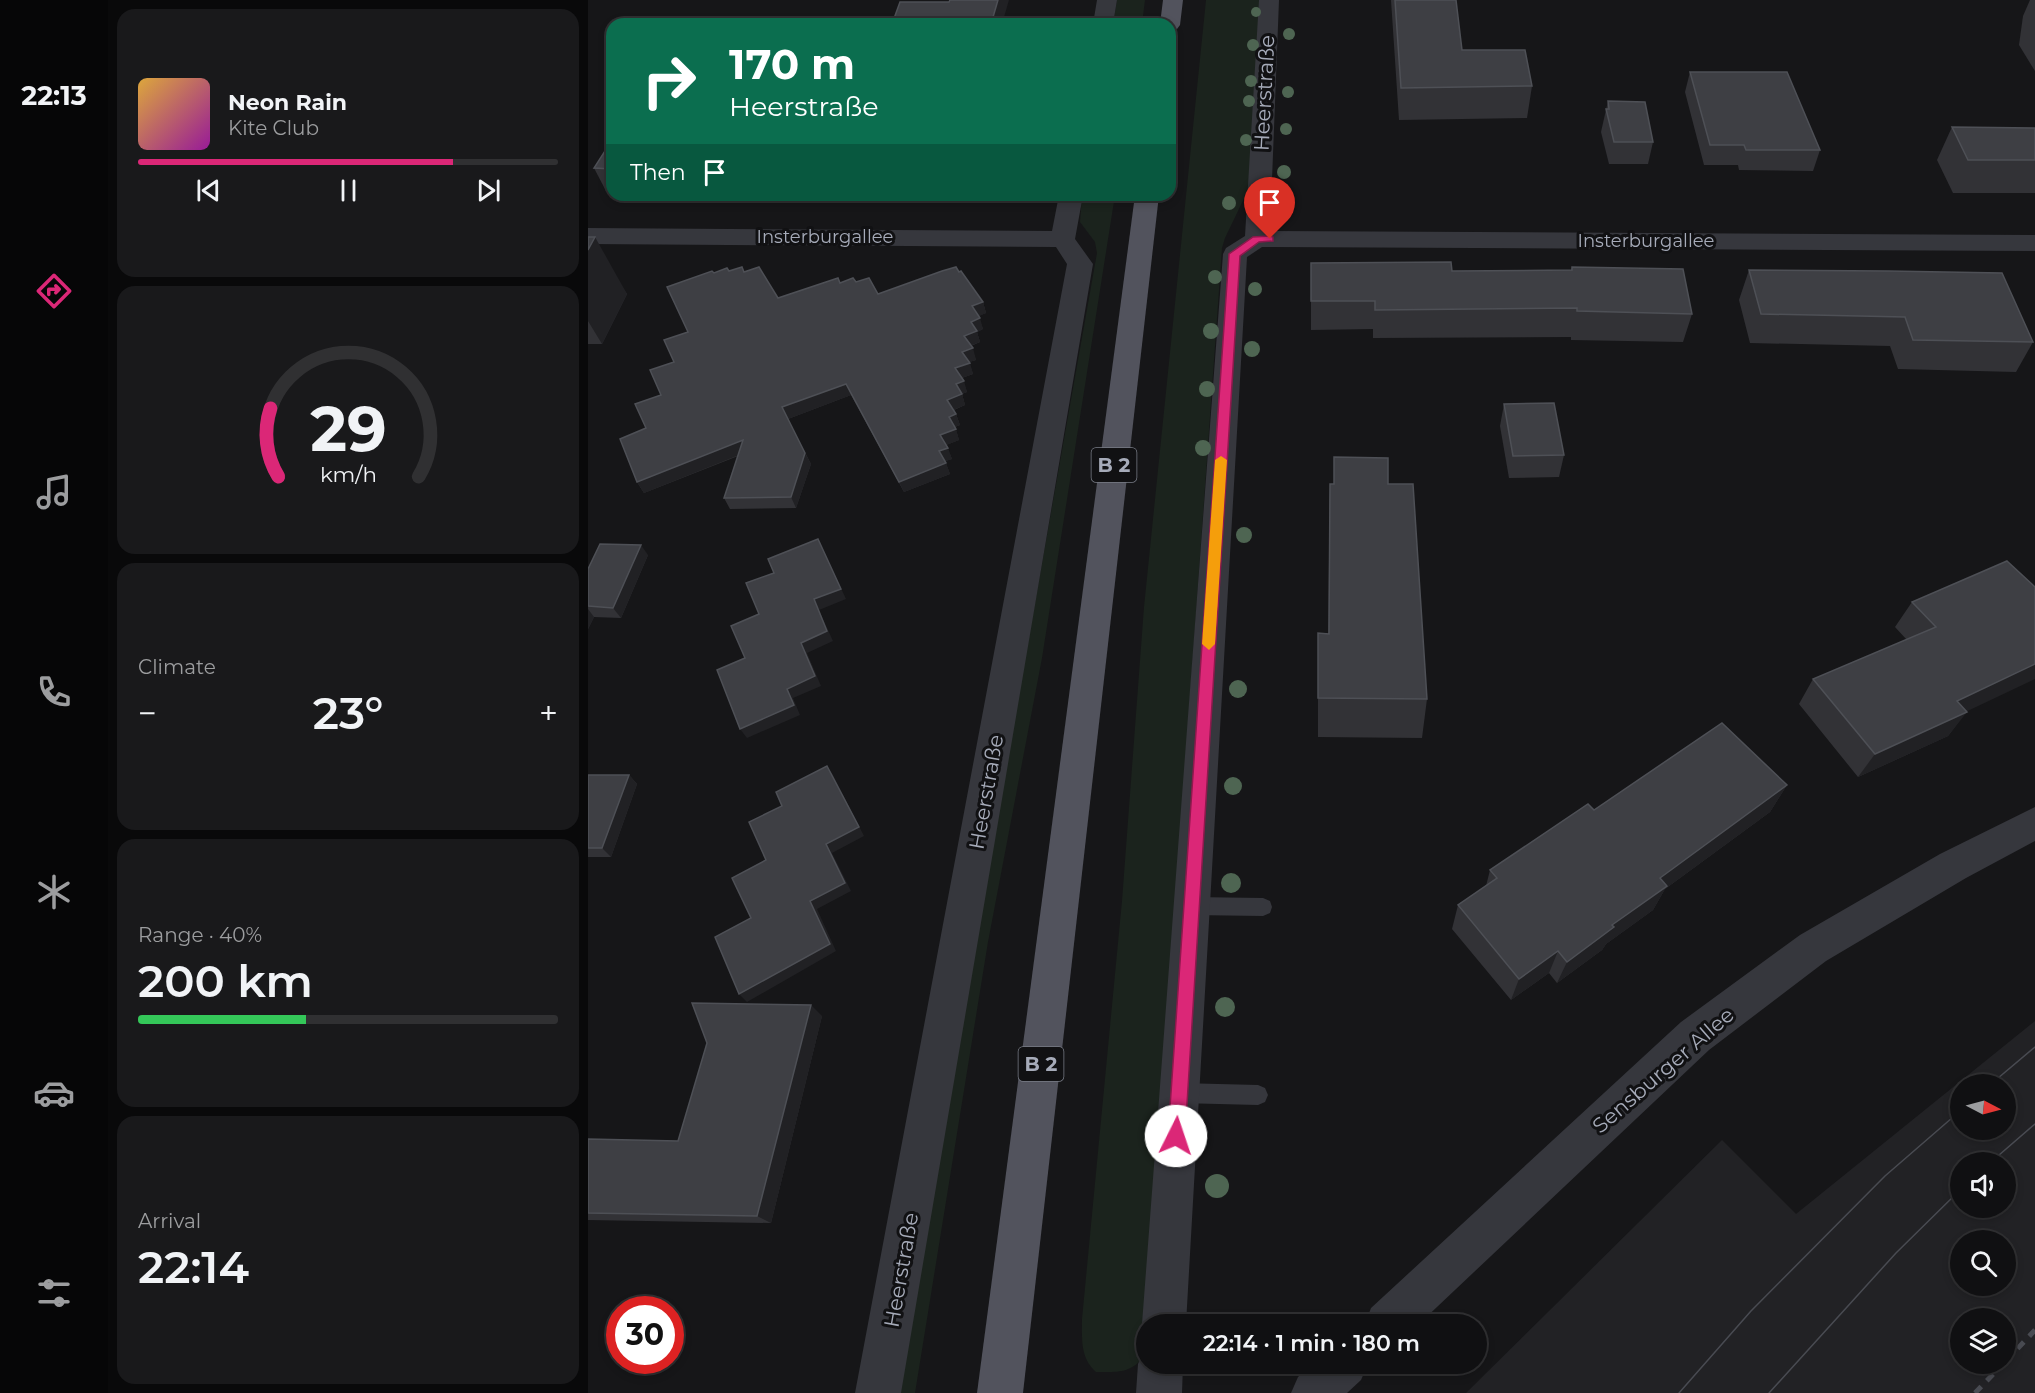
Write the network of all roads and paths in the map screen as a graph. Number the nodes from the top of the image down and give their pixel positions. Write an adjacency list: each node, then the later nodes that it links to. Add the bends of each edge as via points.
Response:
1 (1107, 0): 4 (street)
2 (1173, 0): 5 (main road)
3 (1269, 0): 10 (street, Heerstraße)
4 (1104, 18)
5 (1171, 18)
6 (1070, 201): 9 (street)
7 (1146, 201): 22 (main road, B 2)
8 (588, 236): 9 (street, Insterburgallee)
9 (1063, 239): 21 (street, Heerstraße, via 1080,264)
10 (1257, 239): 11 (street, Insterburgallee); 13 (street, via 1235,254)
11 (2035, 243)
12 (2035, 823): 18 (street, Sensburger Allee, via 1813,948 1695,1036)
13 (1191, 906): 14 (lane); 15 (street)
14 (1263, 907)
15 (1179, 1093): 16 (lane); 17 (street)
16 (1258, 1095)
17 (1165, 1314)
18 (1398, 1314)
19 (1160, 1374): 23 (street)
20 (1334, 1374): 24 (street)
21 (878, 1393)
22 (1000, 1393)
23 (1159, 1393)
24 (1314, 1393)

